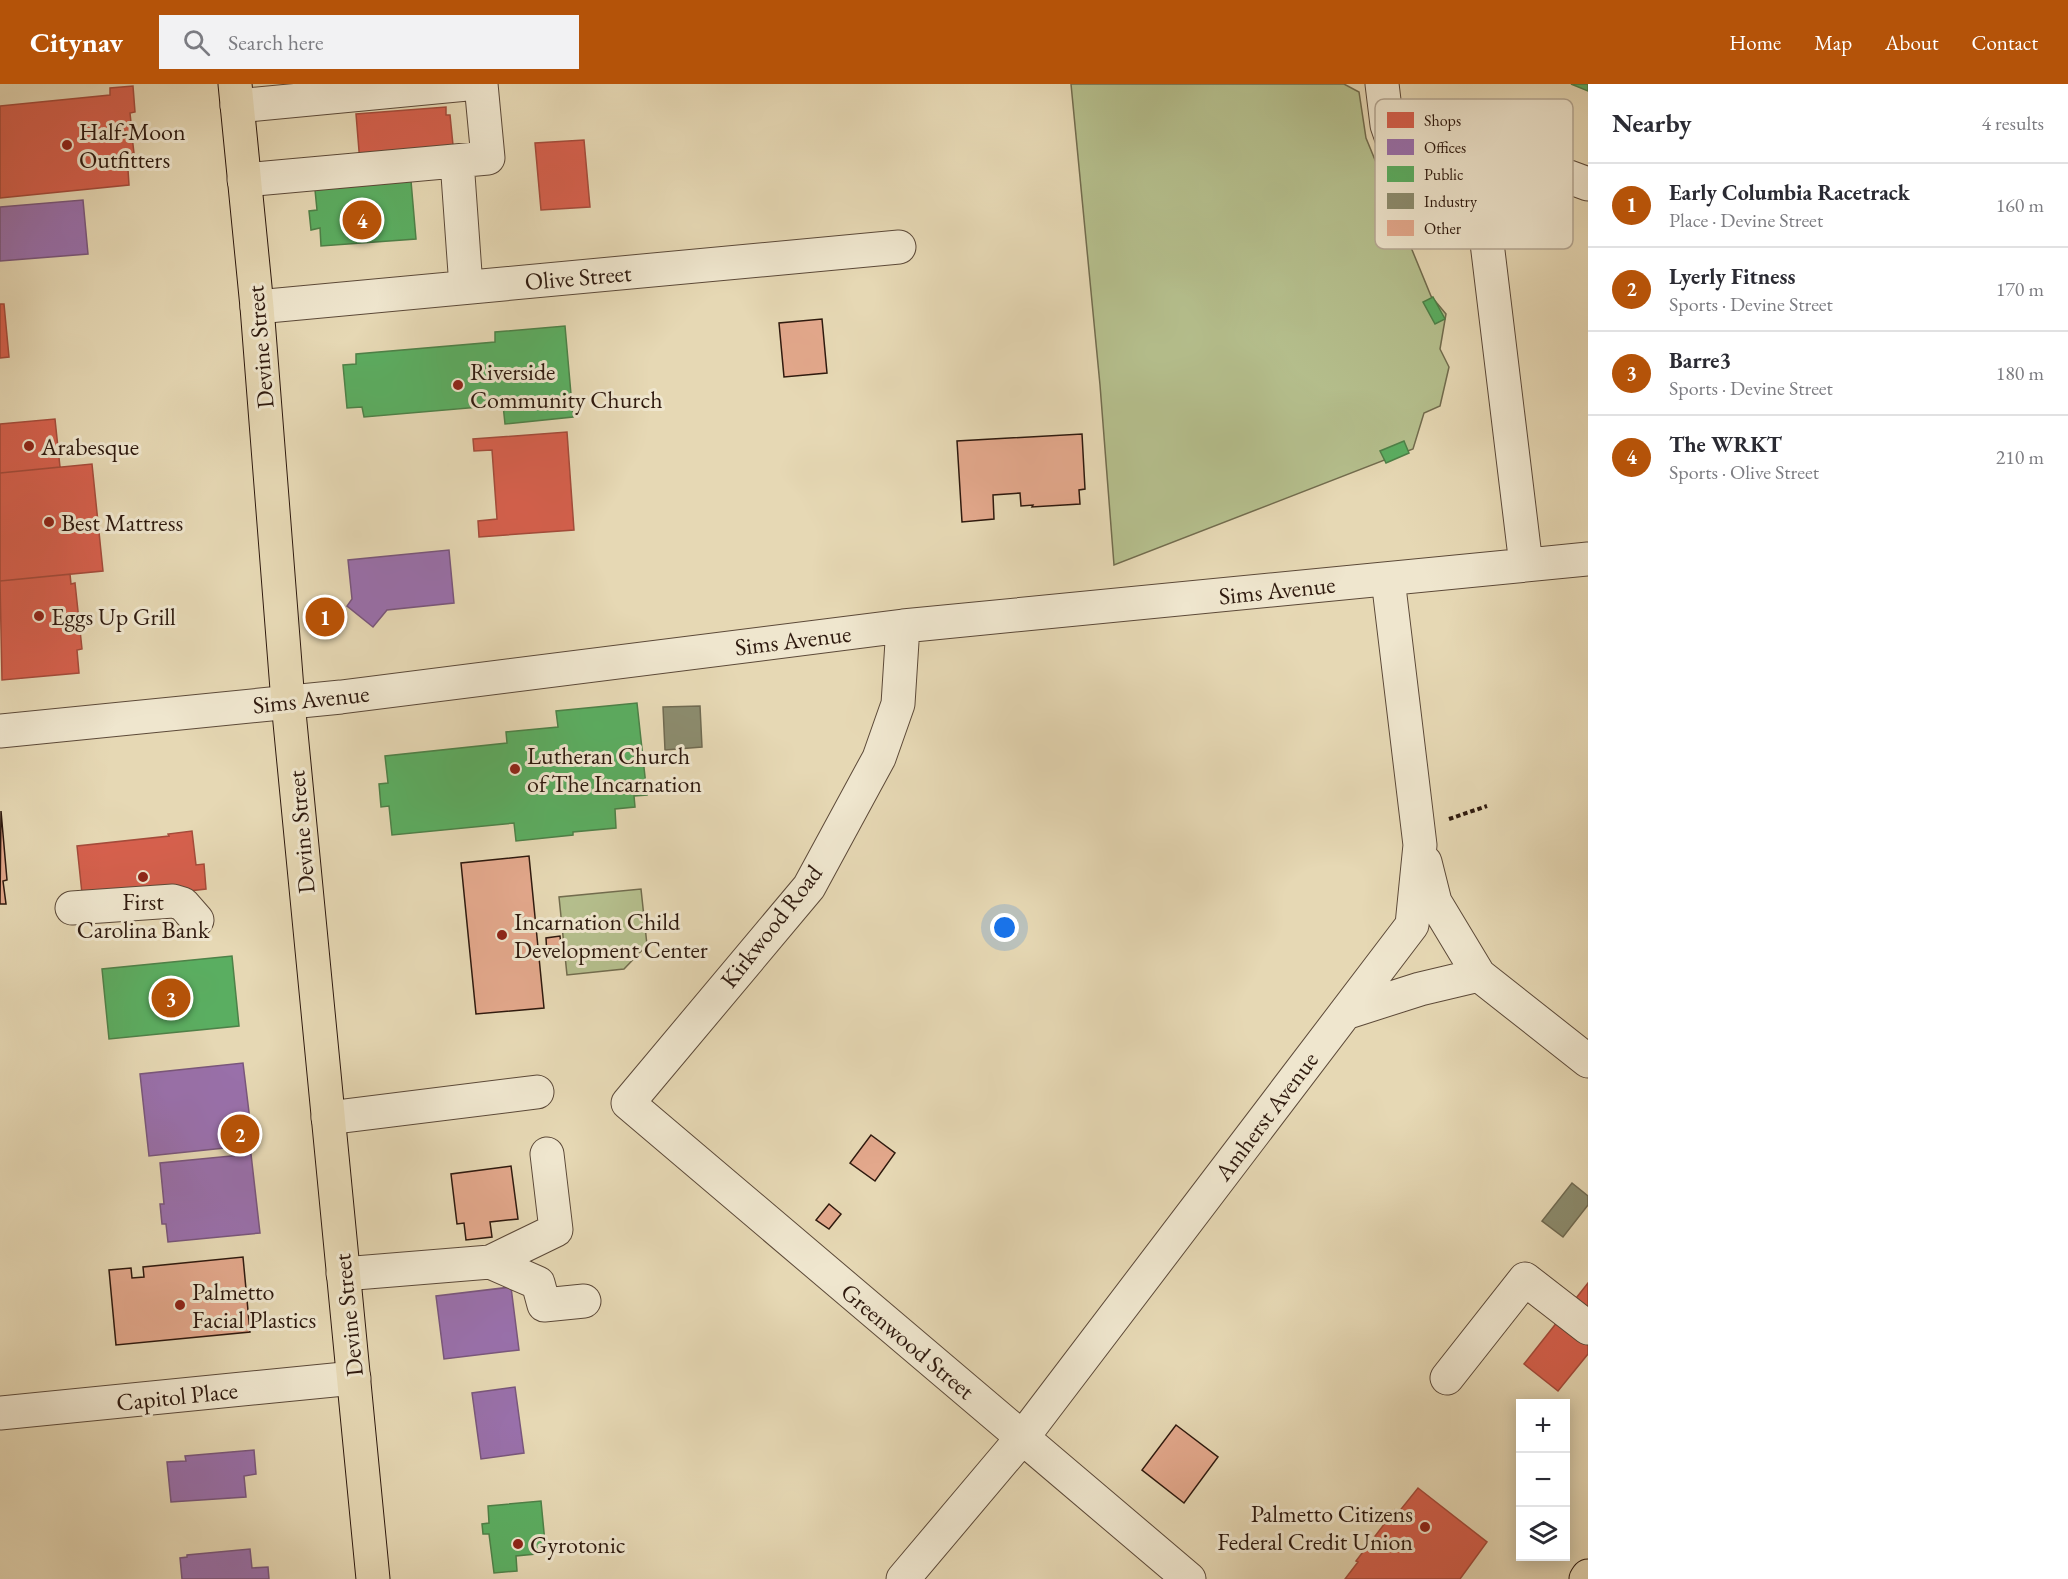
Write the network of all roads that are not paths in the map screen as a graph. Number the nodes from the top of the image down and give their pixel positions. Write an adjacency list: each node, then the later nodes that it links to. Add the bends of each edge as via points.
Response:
1 (467, 84): 4 (street)
2 (481, 84): 6 (street, via 488,158)
3 (1382, 84): 5 (street)
4 (236, 95): 8 (main road, Devine Street)
5 (1384, 99)
6 (457, 161): 8 (street); 12 (street)
7 (1573, 178): 9 (street)
8 (244, 180): 13 (main road, Devine Street)
9 (1588, 184)
10 (898, 247): 12 (street, Olive Street)
11 (1488, 249): 15 (street)
12 (466, 287): 13 (street, Olive Street)
13 (257, 307): 18 (main road, Devine Street)
14 (1588, 559): 15 (street, Sims Avenue)
15 (1526, 565): 16 (street, Sims Avenue)
16 (1388, 579): 17 (street, Sims Avenue); 20 (street, Amherst Avenue)
17 (903, 626): 18 (street, Sims Avenue); 27 (street, Kirkwood Road, via 898,704 879,758 808,887)
18 (288, 702): 19 (street, Sims Avenue); 28 (main road, Devine Street)
19 (0, 731)
20 (1419, 837): 23 (street, via 1435,902); 24 (street, Amherst Avenue, via 1412,925)
21 (72, 908): 22 (street, via 173,901 183,904)
22 (197, 920)
23 (1479, 975): 24 (street); 25 (street)
24 (1345, 1013): 37 (street, Amherst Avenue)
25 (1588, 1061)
26 (537, 1092): 28 (street)
27 (628, 1103): 37 (street, Greenwood Street)
28 (328, 1118): 31 (main road, Devine Street)
29 (547, 1154): 30 (street, via 556,1230)
30 (490, 1262): 31 (street); 32 (street, via 538,1283 544,1305)
31 (344, 1274): 34 (main road, Devine Street)
32 (584, 1301)
33 (1588, 1328): 35 (street, via 1525,1279)
34 (354, 1378): 36 (street, Capitol Place); 38 (main road, Devine Street)
35 (1447, 1378)
36 (0, 1413)
37 (1022, 1438): 39 (street, Amherst Avenue); 40 (street, Greenwood Street)
38 (373, 1579)
39 (903, 1579)
40 (1189, 1579)

